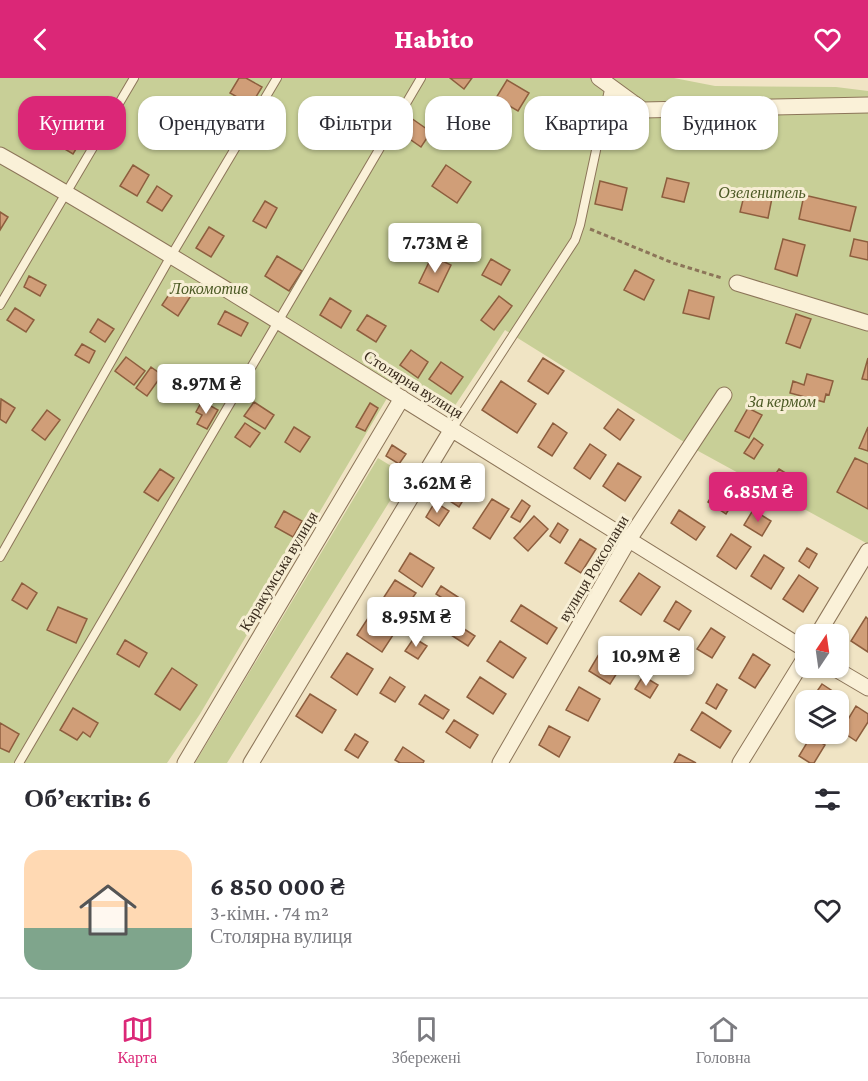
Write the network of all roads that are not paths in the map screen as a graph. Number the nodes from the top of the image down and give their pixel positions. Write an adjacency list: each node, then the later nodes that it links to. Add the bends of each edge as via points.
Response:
1 (134, 78): 7 (lane)
2 (277, 78): 8 (lane)
3 (421, 78): 11 (lane)
4 (604, 82): 5 (street, via 644,110); 15 (lane, via 575,240)
5 (868, 105)
6 (0, 155): 7 (street, Столярна вулиця)
7 (66, 192): 8 (street, Столярна вулиця); 10 (lane)
8 (171, 256): 11 (street, Столярна вулиця); 18 (lane)
9 (737, 283): 12 (street)
10 (0, 305)
11 (278, 322): 14 (street, Столярна вулиця); 24 (lane)
12 (868, 323)
13 (724, 395): 16 (street, вулиця Роксолани)
14 (402, 398): 15 (street, Столярна вулиця); 25 (street, Каракумська вулиця)
15 (452, 429): 16 (street, Столярна вулиця); 26 (street)
16 (628, 541): 20 (street, Столярна вулиця); 27 (street, вулиця Роксолани)
17 (868, 551): 19 (street)
18 (0, 557)
19 (824, 624)
20 (795, 643)
21 (795, 674): 28 (street)
22 (849, 677): 23 (street)
23 (868, 688)
24 (19, 763)
25 (185, 763)
26 (251, 763)
27 (500, 763)
28 (740, 763)

